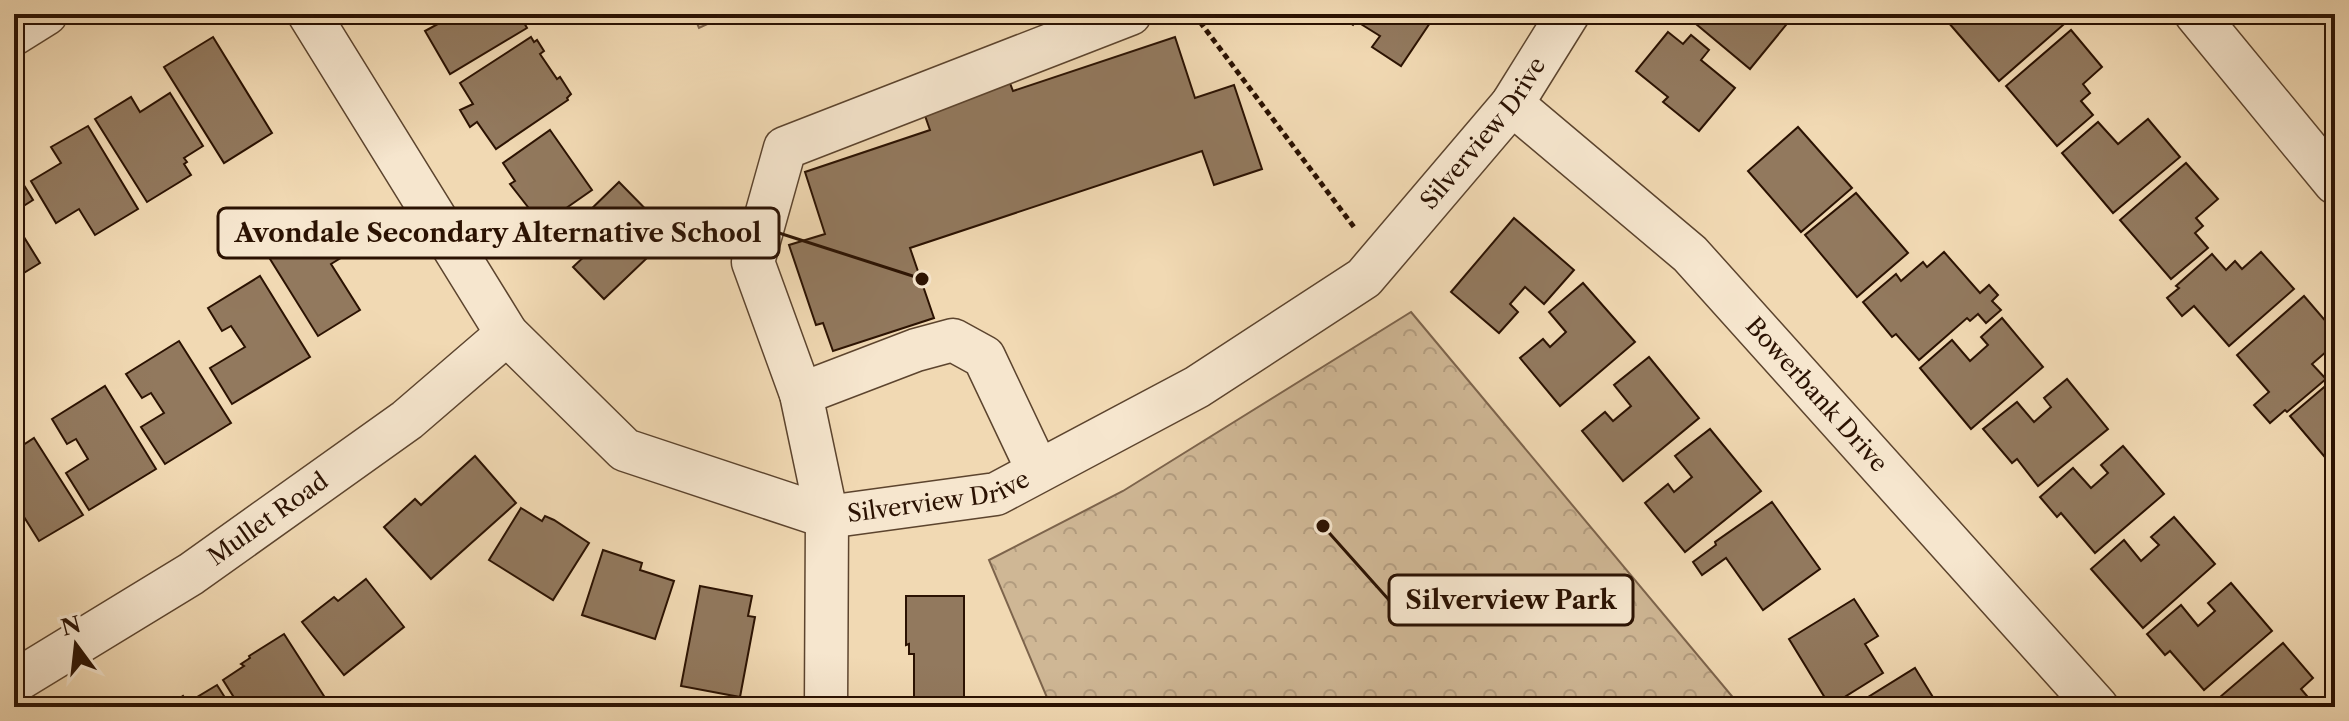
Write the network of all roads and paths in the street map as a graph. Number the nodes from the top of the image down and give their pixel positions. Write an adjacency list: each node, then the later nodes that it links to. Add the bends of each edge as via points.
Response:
1 (46, 14): 7 (street)
2 (309, 14): 11 (street, Silverview Drive)
3 (1130, 14): 12 (street, via 785,148 753,262)
4 (1194, 14): 10 (path)
5 (1568, 14): 8 (street, Silverview Drive)
6 (2196, 14): 9 (street)
7 (14, 34)
8 (1512, 104): 10 (street, Silverview Drive); 17 (street, Bowerbank Drive, via 1690,254)
9 (2335, 182)
10 (1378, 261): 13 (street, Silverview Drive, via 1364,278 1197,387)
11 (507, 334): 14 (street, Silverview Drive, via 625,450); 15 (street, Mullet Road, via 407,420 204,565)
12 (801, 394): 13 (street, via 953,340 984,357); 14 (street)
13 (1038, 471): 14 (street, Silverview Drive, via 996,494)
14 (827, 517): 16 (street)
15 (14, 682)
16 (826, 707)
17 (2097, 707)

